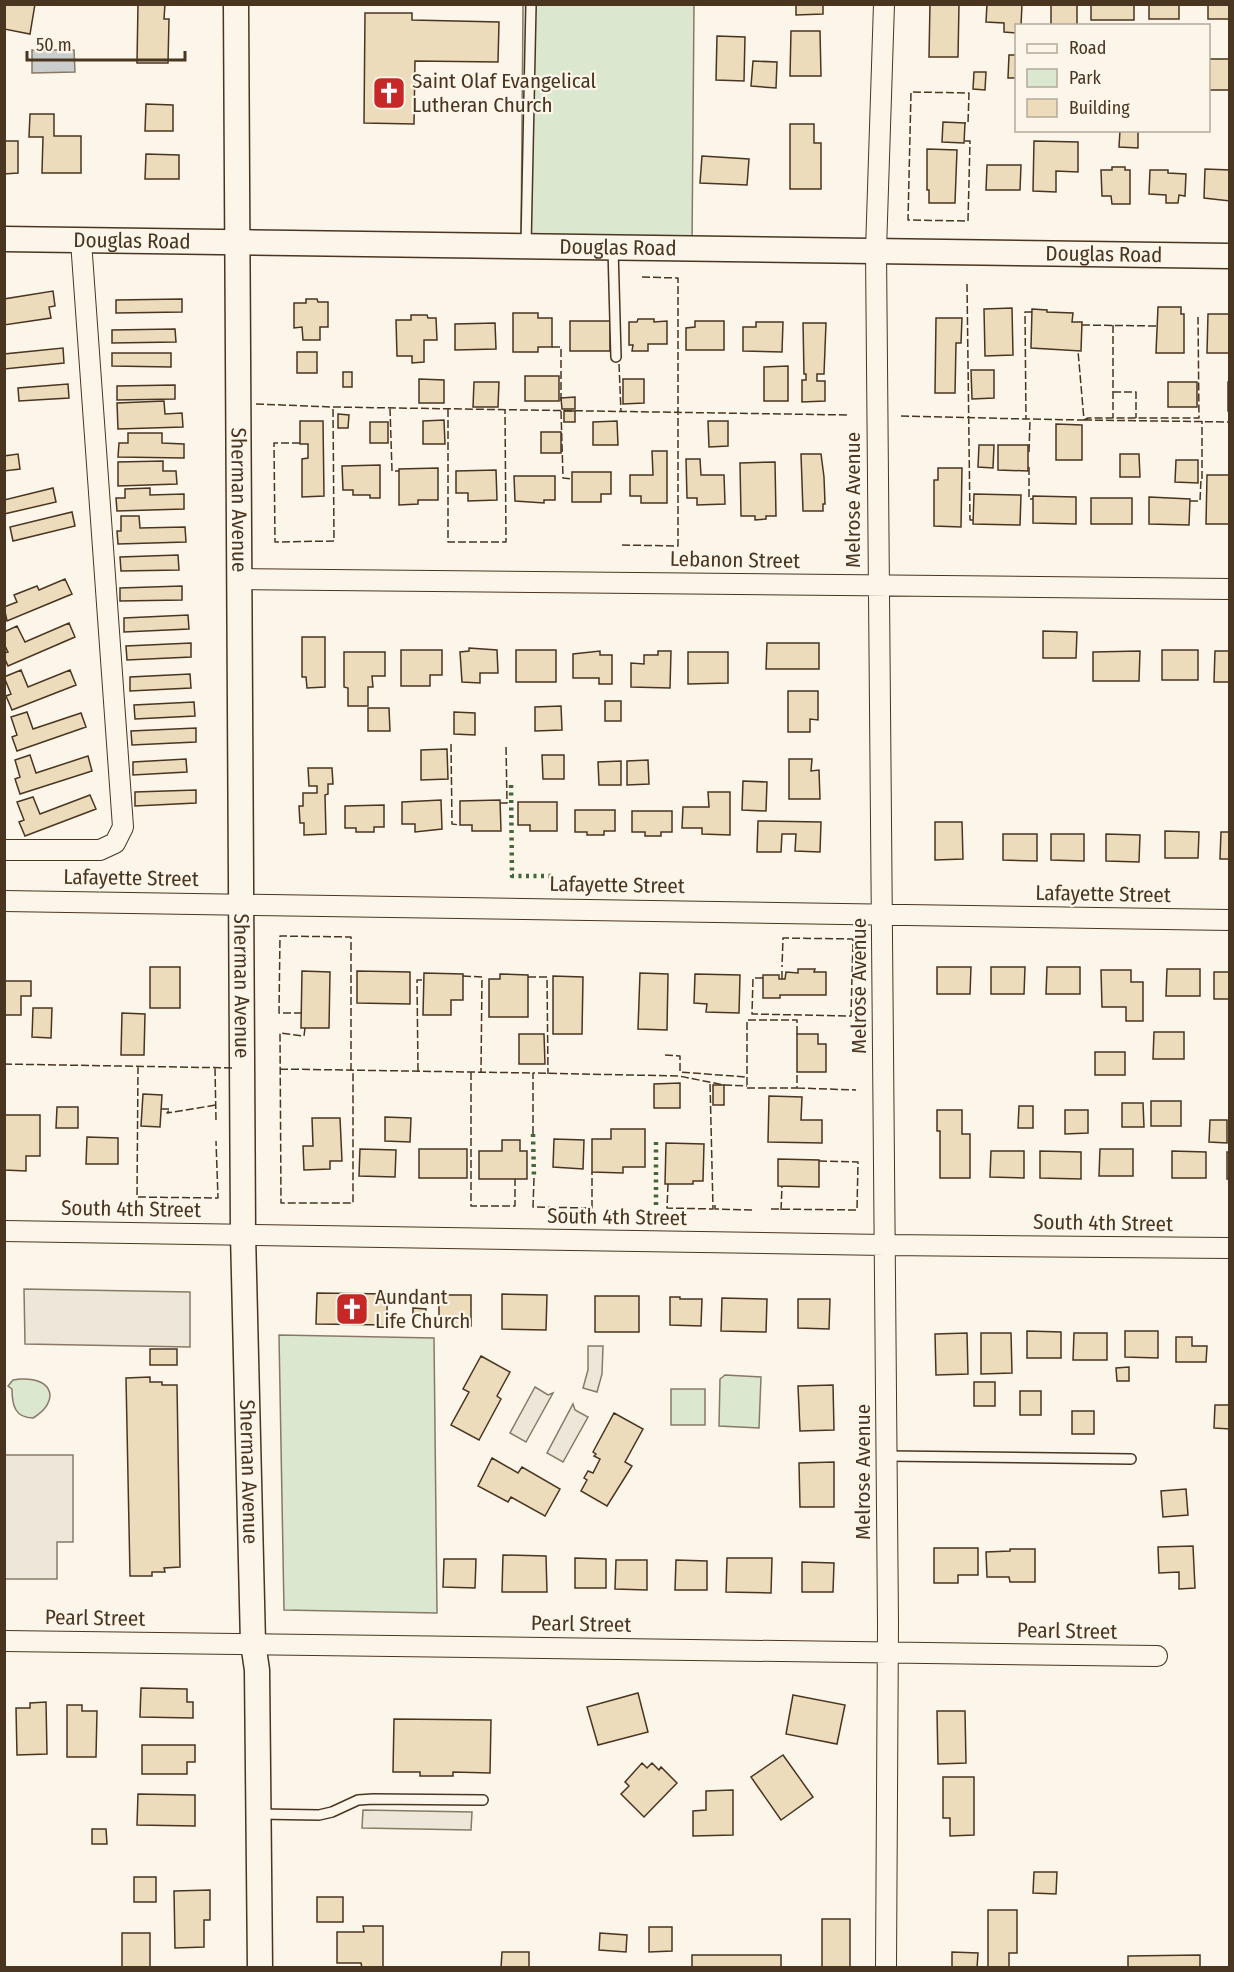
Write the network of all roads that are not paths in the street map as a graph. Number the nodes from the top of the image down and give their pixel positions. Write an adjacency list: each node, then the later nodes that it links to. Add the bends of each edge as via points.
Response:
1 (236, 4): 6 (street, Sherman Avenue)
2 (531, 4): 7 (lane)
3 (884, 4): 9 (street, Melrose Avenue)
4 (4, 239): 5 (street, Douglas Road)
5 (81, 241): 6 (street, Douglas Road); 15 (street, via 123,827 115,843 100,850)
6 (238, 243): 7 (street, Douglas Road); 12 (street, Sherman Avenue)
7 (526, 247): 8 (street, Douglas Road)
8 (613, 248): 9 (street, Douglas Road); 11 (lane)
9 (876, 250): 10 (street, Douglas Road); 13 (street, Melrose Avenue)
10 (1230, 256)
11 (616, 357)
12 (241, 579): 13 (street, Lebanon Street); 17 (street, Sherman Avenue)
13 (878, 585): 14 (street, Lebanon Street); 18 (street, Melrose Avenue)
14 (1230, 589)
15 (4, 850)
16 (4, 901): 17 (street, Lafayette Street)
17 (242, 903): 18 (street, Lafayette Street); 21 (street, Sherman Avenue)
18 (882, 914): 19 (street, Lafayette Street); 22 (street, Melrose Avenue)
19 (1230, 920)
20 (4, 1231): 21 (street, South 4th Street)
21 (243, 1234): 22 (street, South 4th Street); 27 (street, Sherman Avenue)
22 (885, 1245): 23 (street, South 4th Street); 24 (street, Melrose Avenue)
23 (1230, 1248)
24 (887, 1456): 25 (lane); 28 (street, Melrose Avenue)
25 (1131, 1459)
26 (4, 1641): 27 (street, Pearl Street)
27 (253, 1643): 28 (street, Pearl Street); 31 (street, Sherman Avenue, via 257,1670)
28 (888, 1653): 29 (street, Pearl Street); 33 (street, Melrose Avenue)
29 (1157, 1656)
30 (483, 1800): 31 (lane, via 373,1799 358,1800 319,1815)
31 (259, 1814): 32 (street, Sherman Avenue)
32 (260, 1968)
33 (886, 1968)

